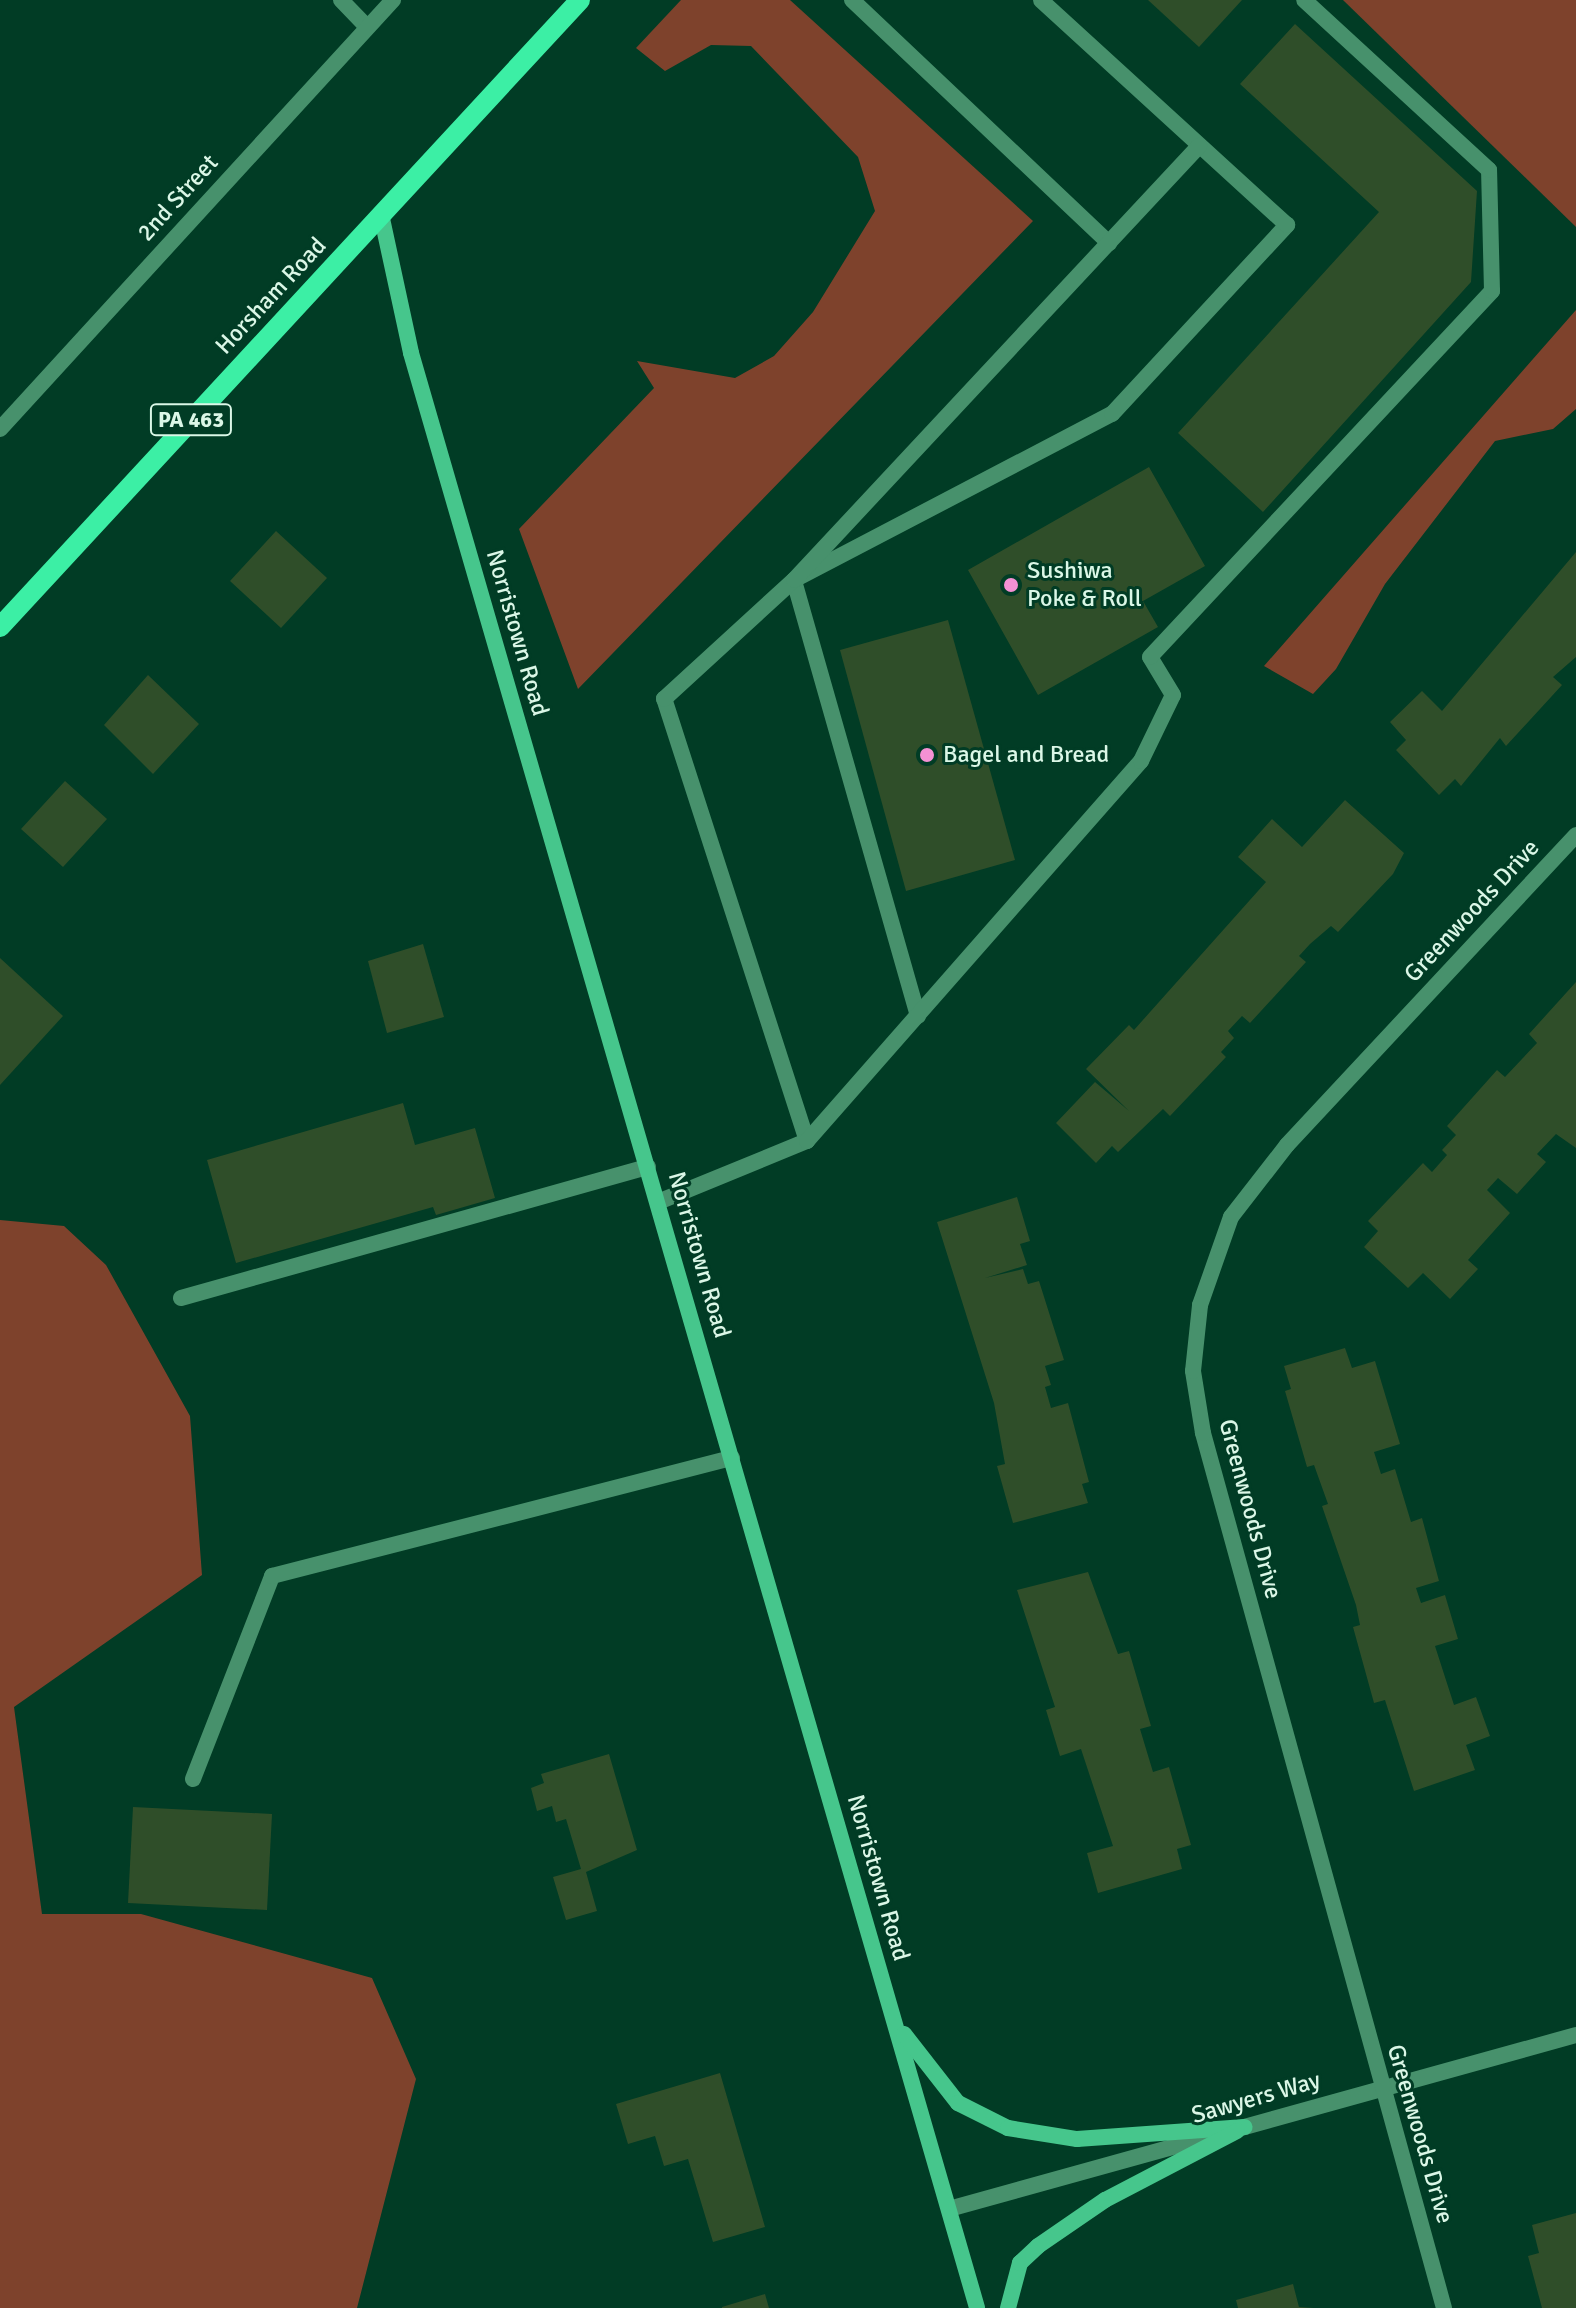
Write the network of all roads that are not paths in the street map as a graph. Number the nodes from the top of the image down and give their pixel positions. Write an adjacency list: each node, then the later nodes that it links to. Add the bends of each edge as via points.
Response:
1 (341, 0): 7 (street)
2 (393, 0): 7 (street, 2nd Street)
3 (580, 0): 9 (main road, Horsham Road / PA 463)
4 (852, 0): 10 (street)
5 (1041, 0): 8 (street)
6 (1304, 0): 15 (street, via 1489,170 1492,291 1150,657 1173,695 1141,761)
7 (367, 27): 11 (street, 2nd Street)
8 (1199, 146): 10 (street); 12 (street, via 1287,225 1112,414)
9 (381, 214): 13 (main road, Horsham Road / PA 463); 17 (main road, Norristown Road, via 411,353)
10 (1109, 243): 12 (street)
11 (0, 429)
12 (794, 580): 15 (street); 16 (street, via 664,699)
13 (0, 627)
14 (1576, 835): 24 (street, Greenwoods Drive, via 1287,1145 1231,1217 1200,1305 1193,1371 1203,1433)
15 (918, 1016): 16 (street)
16 (807, 1141): 18 (street)
17 (648, 1167): 18 (main road, Norristown Road); 19 (street)
18 (658, 1202): 20 (main road, Norristown Road)
19 (181, 1298)
20 (732, 1458): 21 (street, via 272,1576); 22 (main road, Norristown Road)
21 (193, 1779)
22 (893, 2015): 25 (main road, via 929,2074 958,2103 1008,2128 1077,2139); 26 (main road, Norristown Road)
23 (1576, 2035): 24 (street, Sawyers Way)
24 (1381, 2087): 25 (street, Sawyers Way); 29 (street, Greenwoods Drive)
25 (1245, 2127): 26 (street, Sawyers Way); 28 (main road, via 1105,2200 1038,2246 1020,2263)
26 (949, 2209): 27 (main road, Norristown Road)
27 (977, 2308)
28 (1008, 2308)
29 (1444, 2308)

